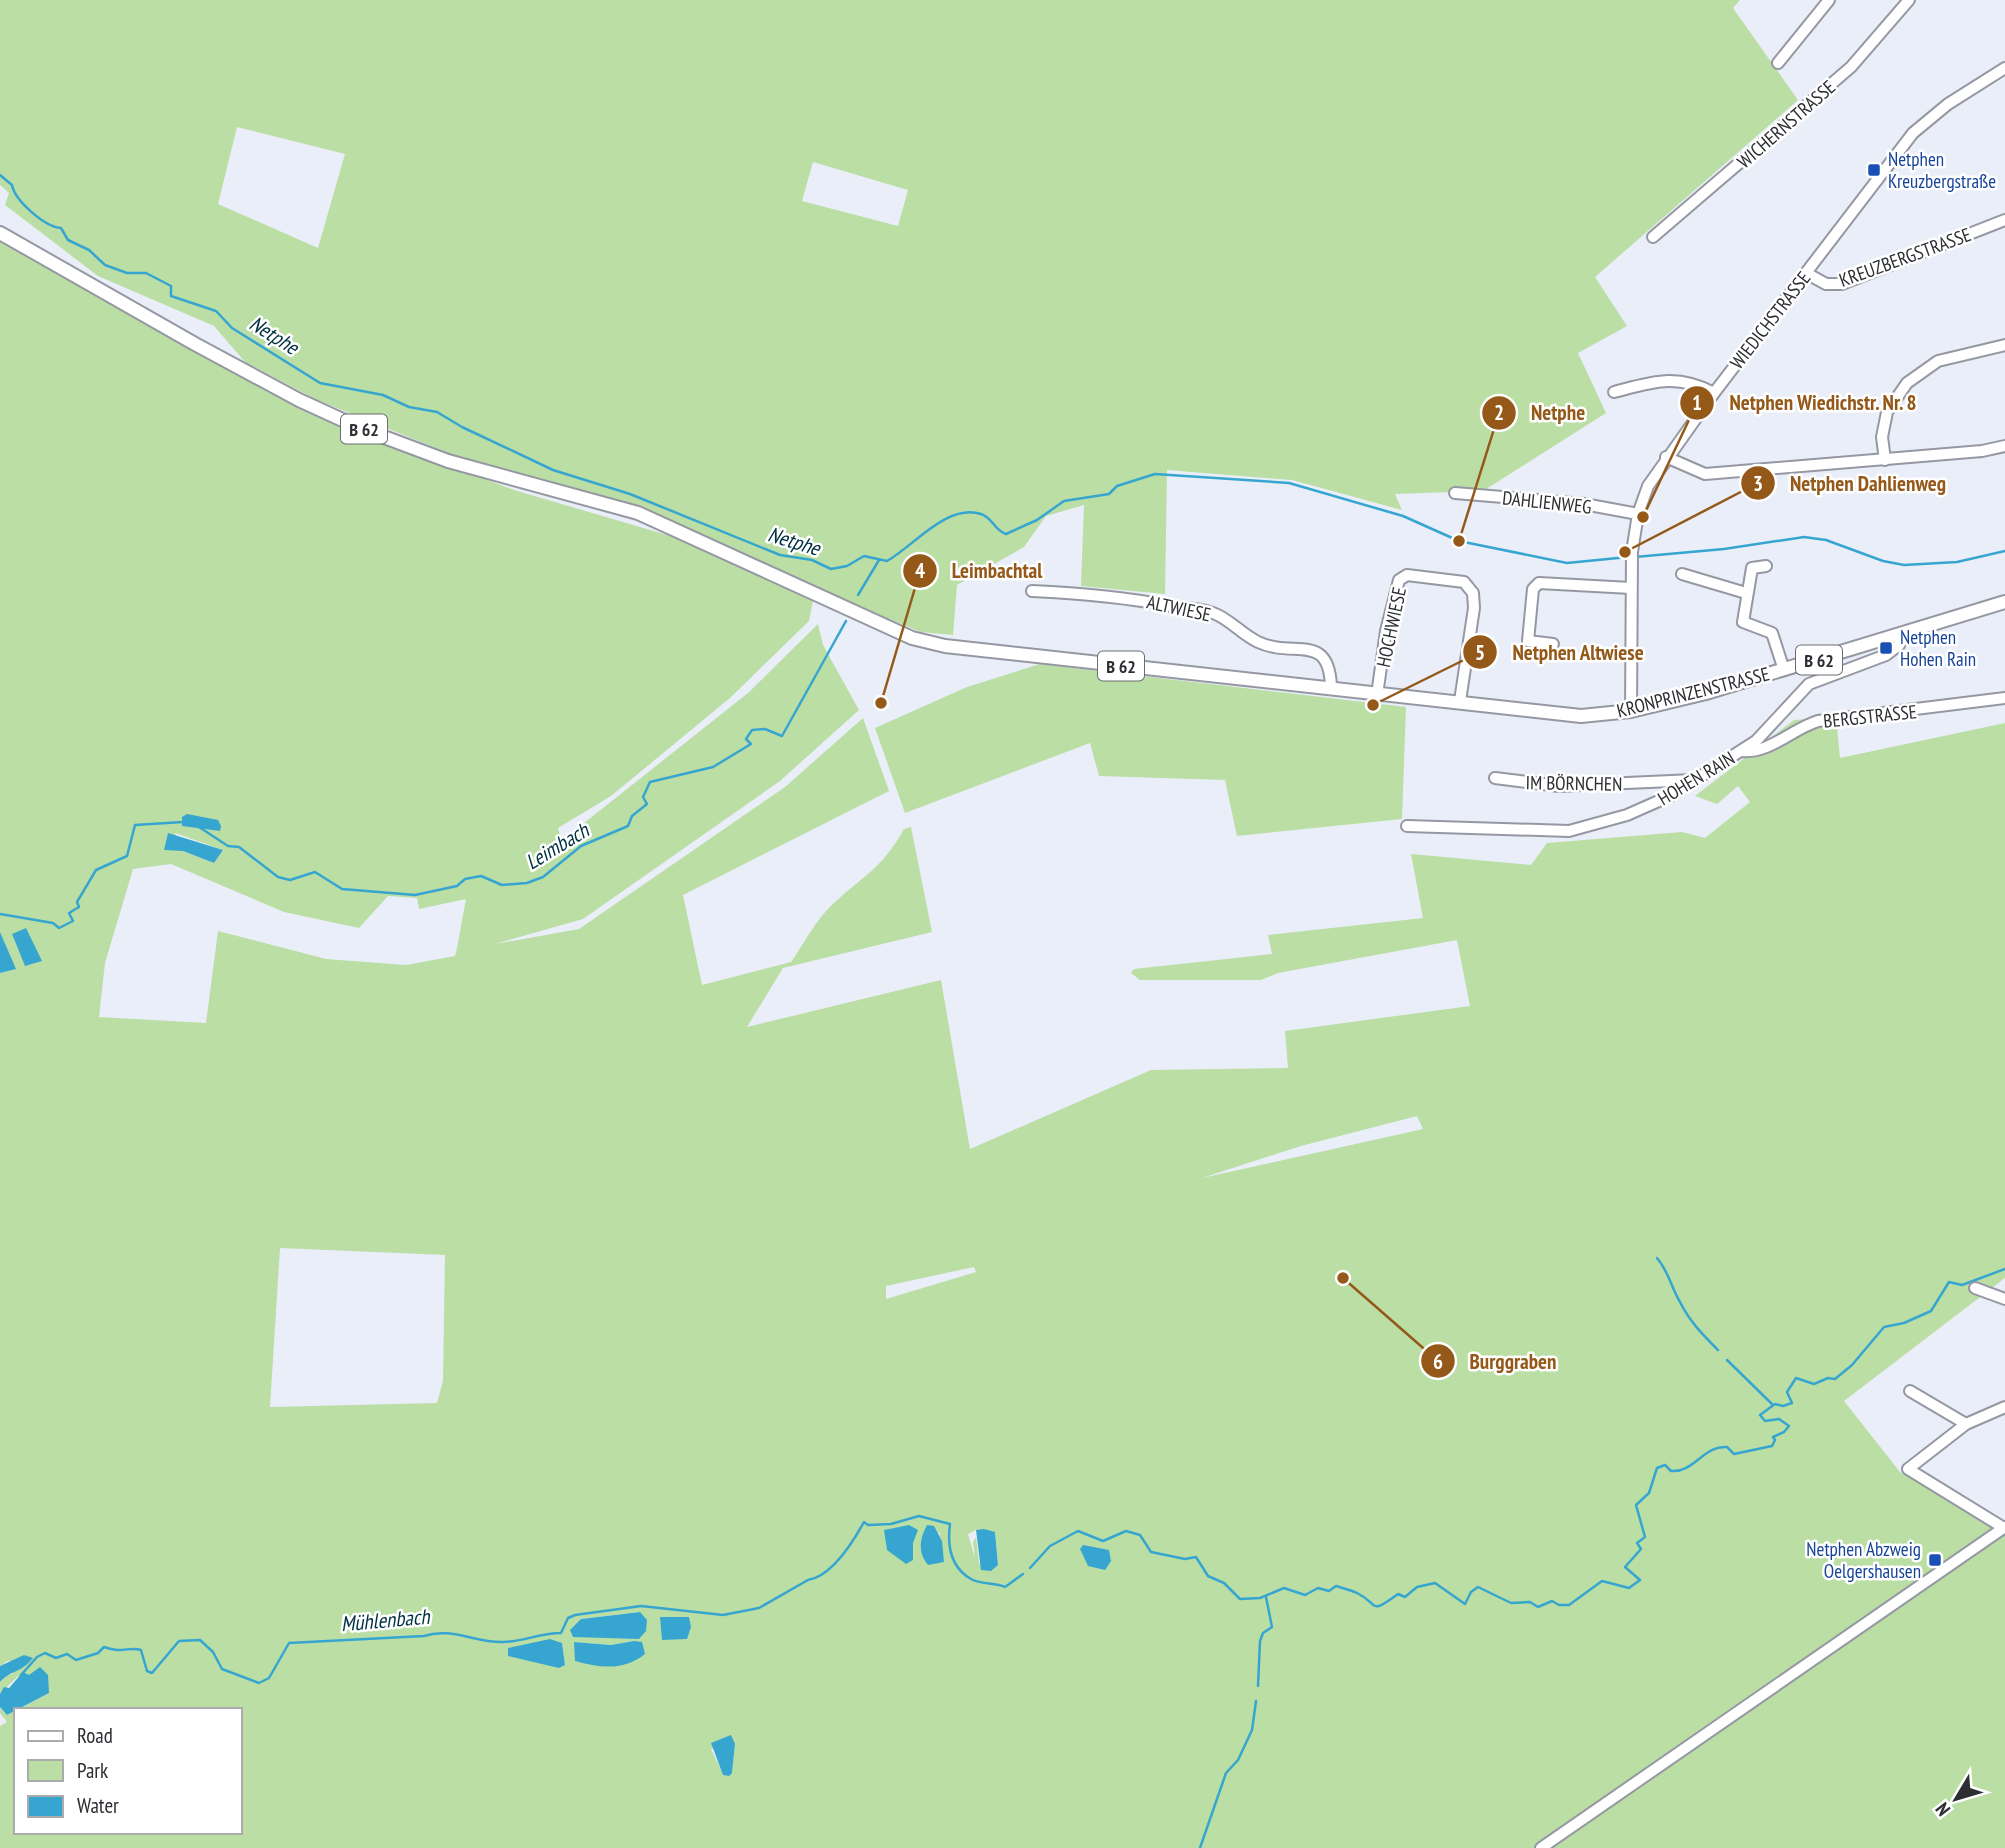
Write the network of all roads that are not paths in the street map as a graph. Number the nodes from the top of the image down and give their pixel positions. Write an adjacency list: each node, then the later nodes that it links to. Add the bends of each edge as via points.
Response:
1 (1829, 0): 3 (street)
2 (1909, 0): 7 (street, WICHERNSTRASSE, via 1851,67)
3 (1778, 63)
4 (2005, 68): 8 (street, WIEDICHSTRASSE, via 1913,133)
5 (2005, 220): 8 (street, KREUZBERGSTRASSE, via 1842,284 1826,284)
6 (0, 233): 26 (main road, B 62, via 299,400 360,428 448,461 638,513 912,638 976,650)
7 (1653, 237)
8 (1807, 273): 11 (street, WIEDICHSTRASSE)
9 (2005, 345): 14 (street, via 1938,361 1907,383 1887,412 1882,437)
10 (1614, 392): 11 (street, via 1675,380)
11 (1714, 393): 13 (street, WIEDICHSTRASSE)
12 (2005, 446): 14 (street)
13 (1666, 457): 14 (street, via 1705,474); 16 (street, WIEDICHSTRASSE)
14 (1885, 460)
15 (1455, 493): 16 (street, DAHLIENWEG, via 1584,504)
16 (1637, 514): 19 (street, WIEDICHSTRASSE)
17 (1766, 566): 21 (street, via 1752,568)
18 (1682, 574): 21 (street)
19 (1630, 588): 24 (street, via 1539,583 1533,589 1528,641); 30 (street, WIEDICHSTRASSE)
20 (1032, 591): 26 (street, ALTWIESE, via 1119,596 1212,612 1258,642 1317,651 1330,669)
21 (1746, 593): 25 (street, via 1743,622 1772,633)
22 (2005, 602): 23 (main road, KRONPRINZENSTRASSE / B 62)
23 (1904, 635): 25 (main road, KRONPRINZENSTRASSE / B 62); 31 (street, HOHEN RAIN, via 1886,655 1810,684 1773,726)
24 (1553, 644)
25 (1784, 670): 30 (main road, KRONPRINZENSTRASSE / B 62)
26 (1331, 687): 27 (main road, KRONPRINZENSTRASSE / B 62)
27 (1377, 695): 29 (main road, KRONPRINZENSTRASSE / B 62); 29 (street, HOCHWIESE, via 1389,618 1399,580 1408,575 1464,582 1473,593)
28 (2005, 698): 31 (street, BERGSTRASSE, via 1818,721 1756,752)
29 (1460, 701): 30 (main road, KRONPRINZENSTRASSE / B 62, via 1581,716)
30 (1631, 711)
31 (1742, 751): 33 (street, HOHEN RAIN)
32 (1495, 778): 33 (street, IM BÖRNCHEN, via 1559,786)
33 (1696, 780): 34 (street, HOHEN RAIN, via 1658,802 1577,830)
34 (1407, 826)
35 (1975, 1287): 36 (street)
36 (2005, 1299)
37 (1910, 1391): 39 (street)
38 (2005, 1407): 39 (street)
39 (1966, 1424): 40 (street, via 1908,1469)
40 (2005, 1527): 41 (street)
41 (1541, 1848)

